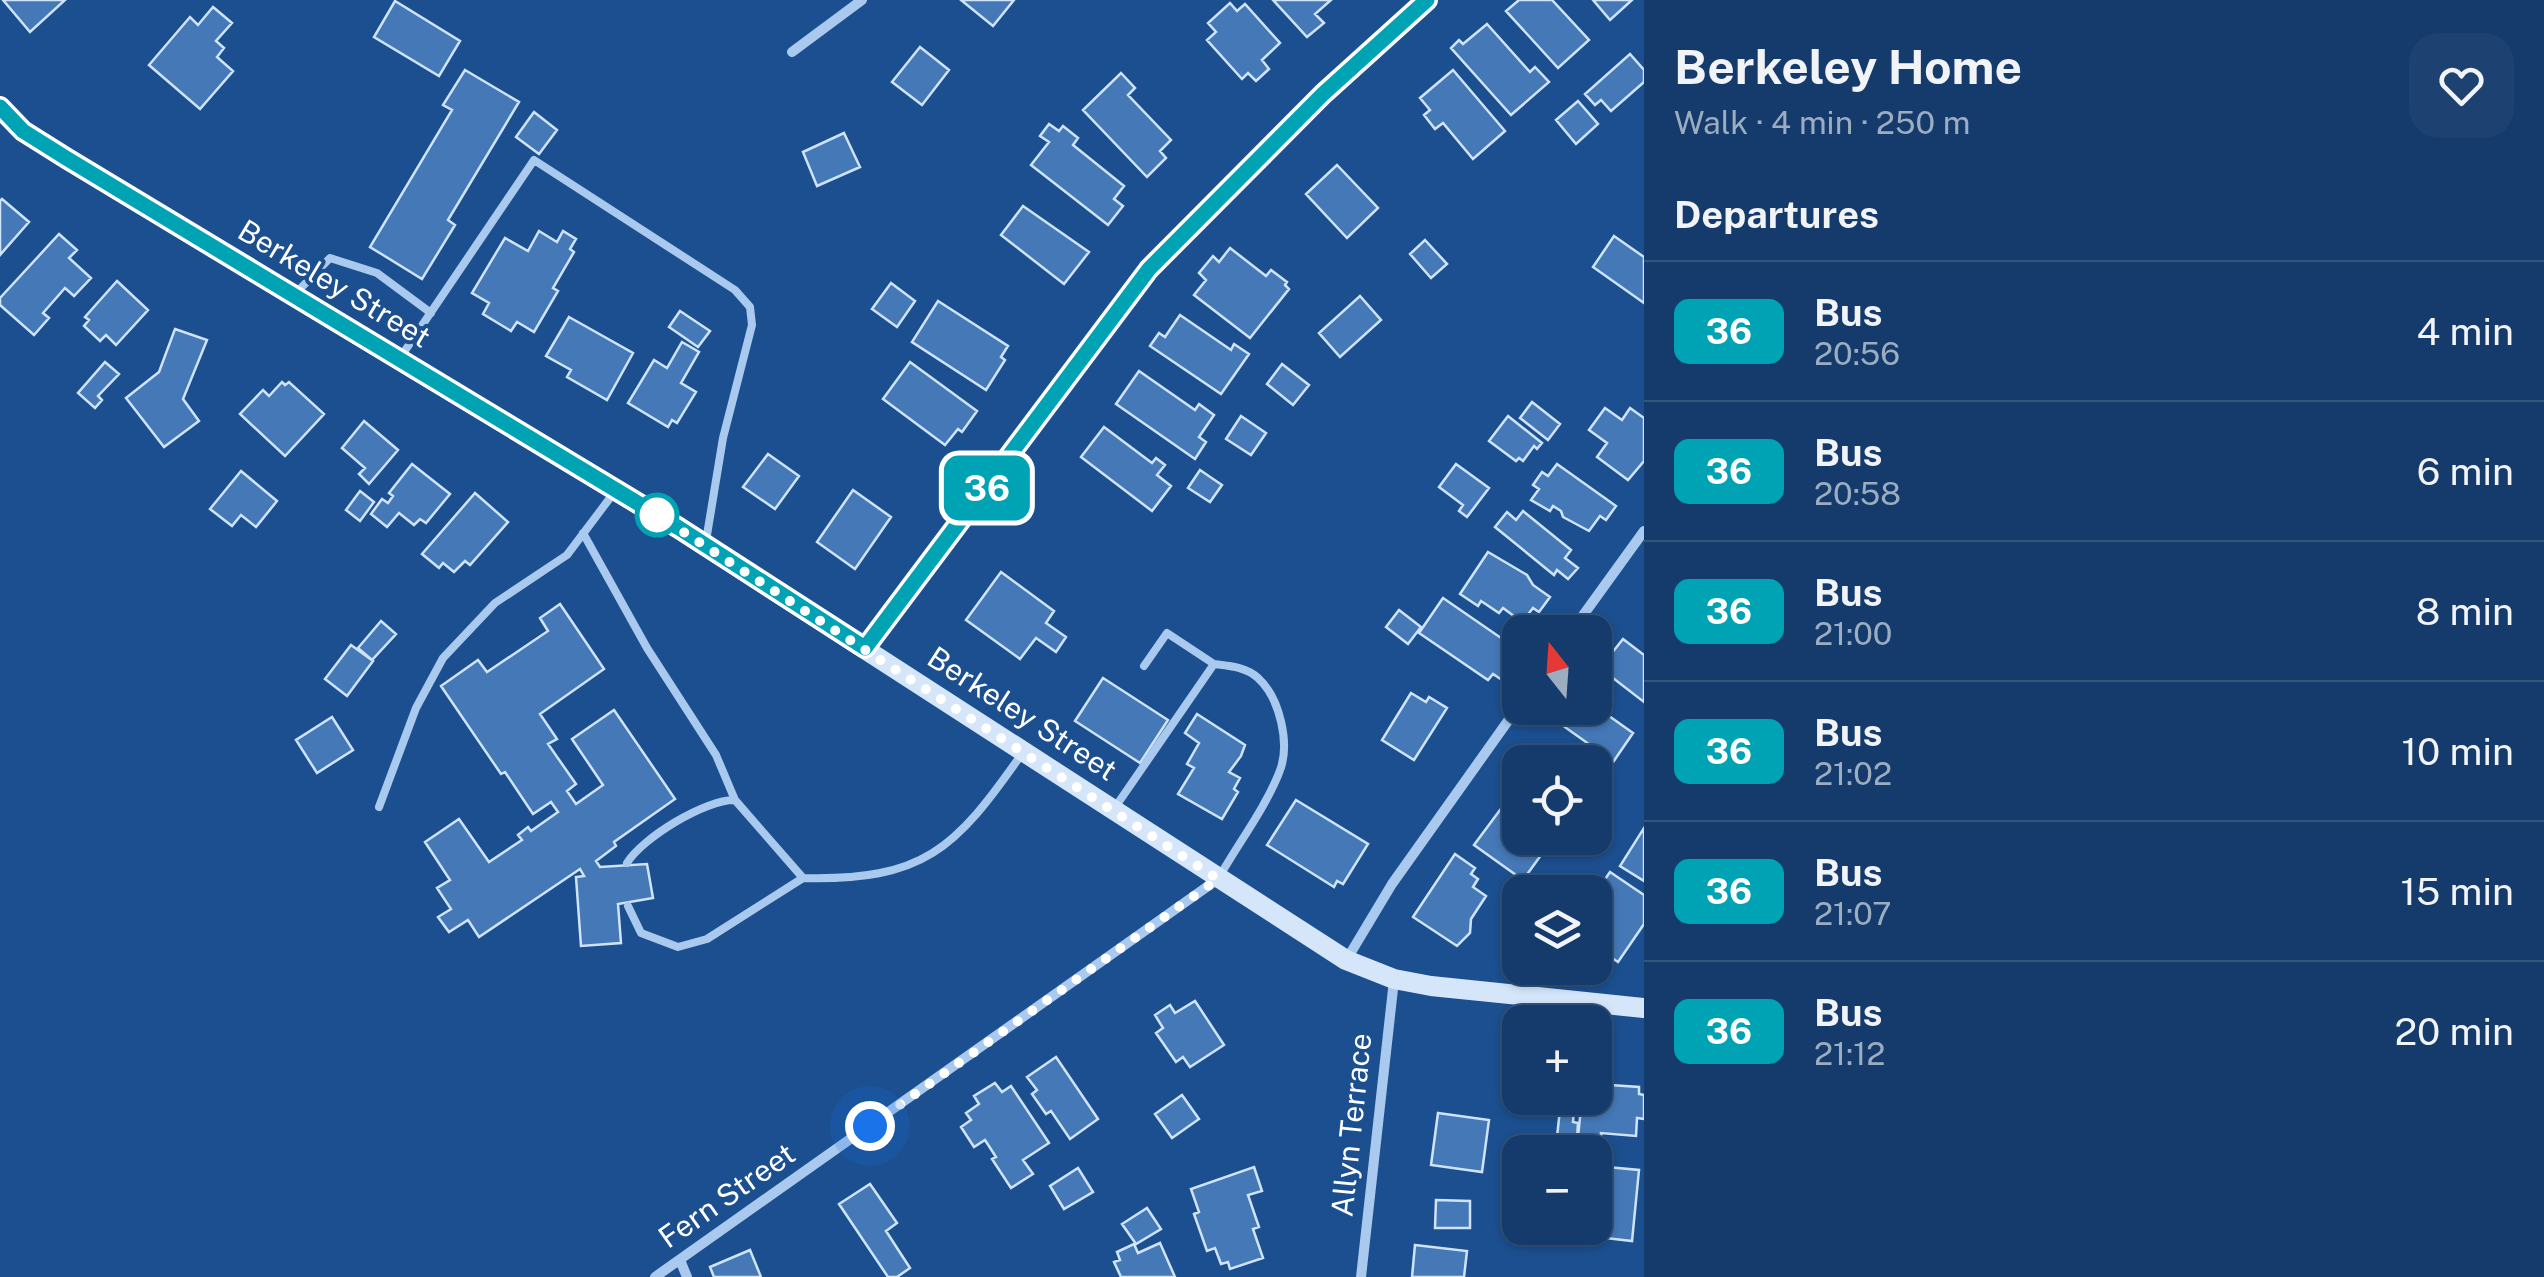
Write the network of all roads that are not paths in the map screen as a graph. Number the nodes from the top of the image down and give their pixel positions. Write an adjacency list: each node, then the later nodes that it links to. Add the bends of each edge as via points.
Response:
1 (862, 0): 3 (street)
2 (1427, 0): 13 (street, via 1149,269)
3 (792, 52)
4 (0, 106): 5 (street, Berkeley Street, via 23,131)
5 (295, 294): 6 (lane, via 330,258 377,272); 7 (street, Berkeley Street)
6 (431, 313): 7 (lane); 11 (lane, via 534,160 735,290 750,307 752,325)
7 (400, 358): 8 (street, Berkeley Street)
8 (616, 490): 10 (lane); 11 (street, Berkeley Street)
9 (1644, 530): 12 (street)
10 (583, 534): 18 (lane, via 716,756); 19 (lane, via 567,555 495,603 443,658 416,708)
11 (705, 545): 13 (street, Berkeley Street)
12 (1583, 615)
13 (865, 648): 17 (street, Berkeley Street)
14 (1214, 664): 15 (lane, via 1166,633); 20 (lane); 23 (lane, via 1242,668 1271,694 1284,754)
15 (1144, 666)
16 (1505, 725): 25 (street)
17 (1023, 751): 20 (street, Berkeley Street); 22 (lane, via 978,816 922,860 846,879)
18 (735, 800): 21 (lane, via 668,827); 22 (lane)
19 (379, 807)
20 (1113, 810): 23 (street, Berkeley Street)
21 (627, 863)
22 (804, 878): 24 (lane, via 707,939 678,947 640,932)
23 (1218, 879): 25 (street, Berkeley Street); 28 (street, Fern Street)
24 (628, 906)
25 (1346, 960): 26 (street, Berkeley Street)
26 (1394, 979): 27 (street, Berkeley Street); 31 (street, Allyn Terrace)
27 (1644, 1008)
28 (680, 1260): 29 (street, Fern Street); 30 (street)
29 (655, 1277)
30 (687, 1277)
31 (1361, 1277)

